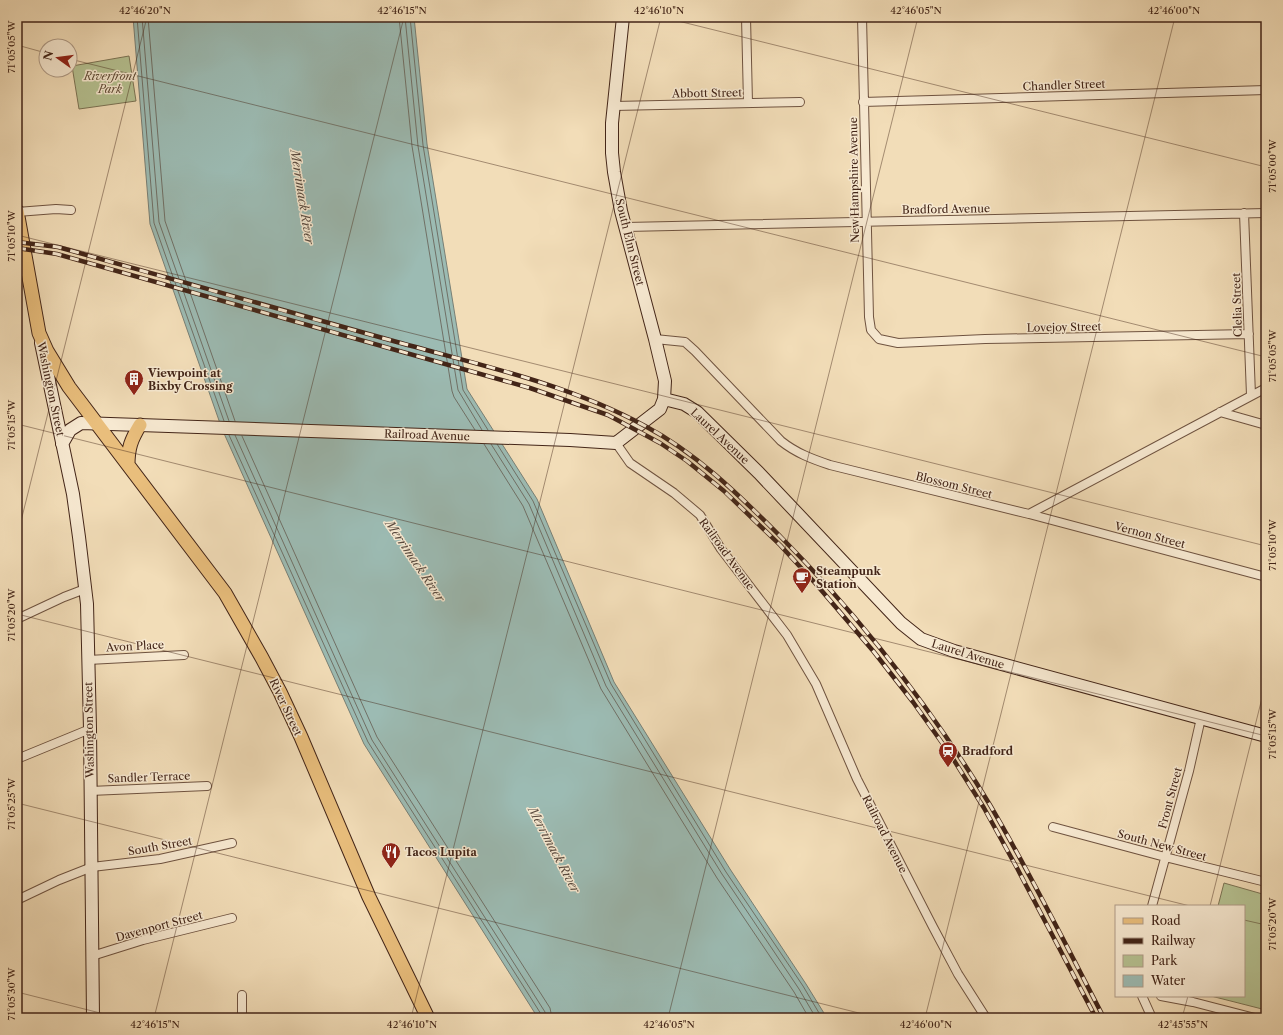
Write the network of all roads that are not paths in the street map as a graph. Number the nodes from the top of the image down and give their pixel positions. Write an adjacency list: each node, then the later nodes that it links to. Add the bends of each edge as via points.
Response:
1 (623, 17): 8 (main road, South Elm Street)
2 (746, 17): 7 (street)
3 (862, 17): 6 (street, New Hampshire Avenue)
4 (1266, 90): 6 (street, Chandler Street)
5 (800, 102): 7 (street, Abbott Street)
6 (863, 102): 13 (street, New Hampshire Avenue)
7 (748, 103): 8 (street, Abbott Street)
8 (614, 106): 14 (main road, South Elm Street, via 613,160)
9 (71, 210): 10 (street)
10 (17, 212): 15 (main road, Washington Street)
11 (1266, 213): 12 (street, Bradford Avenue)
12 (1244, 214): 13 (street, Bradford Avenue); 17 (street, Clelia Street)
13 (866, 222): 14 (street, Bradford Avenue); 19 (street, New Hampshire Avenue, via 869,317 871,330)
14 (626, 227): 18 (main road, South Elm Street)
15 (21, 264): 16 (main road, Washington Street)
16 (39, 333): 24 (main road, Washington Street, via 69,387); 28 (main road, Washington Street)
17 (1249, 334): 19 (street, Lovejoy Street, via 898,343); 21 (street, Clelia Street)
18 (655, 339): 22 (main road, South Elm Street, via 665,381); 30 (street, Blossom Street, via 685,342 780,441 791,449 830,465)
19 (879, 339)
20 (1266, 388): 21 (street)
21 (1251, 395): 23 (street)
22 (664, 399): 27 (main road, via 660,409); 36 (main road, Laurel Avenue, via 684,404 697,412 759,473 901,624 921,639 961,653)
23 (1220, 412): 26 (street); 30 (street)
24 (97, 423): 25 (main road, Railroad Avenue); 28 (main road, Washington Street, via 81,423 70,430); 29 (main road, River Street)
25 (141, 425): 27 (main road, Railroad Avenue); 29 (main road, via 130,442)
26 (1266, 425)
27 (616, 443): 57 (street, Railroad Avenue, via 630,463 700,515 721,549 788,635 816,684 851,767 930,920 958,974)
28 (62, 444): 32 (main road, Washington Street, via 73,494)
29 (128, 466): 56 (main road, River Street, via 225,593 262,658 301,737 369,896)
30 (1029, 514): 31 (street, Vernon Street)
31 (1266, 577)
32 (85, 589): 33 (street); 35 (main road, Washington Street)
33 (17, 619)
34 (184, 655): 35 (street, Avon Place)
35 (88, 660): 37 (main road, Washington Street)
36 (1201, 718): 38 (main road, Laurel Avenue); 44 (street, Front Street)
37 (90, 729): 39 (street); 41 (main road, Washington Street)
38 (1266, 736)
39 (17, 759)
40 (208, 786): 41 (street, Sandler Terrace)
41 (90, 791): 45 (main road, Washington Street)
42 (1053, 827): 44 (street, South New Street)
43 (232, 843): 45 (street, South Street, via 160,859)
44 (1165, 857): 46 (street, South New Street); 48 (street, Front Street)
45 (92, 867): 47 (street, South Street); 50 (main road, Washington Street)
46 (1266, 882)
47 (17, 900)
48 (1152, 905)
49 (232, 918): 50 (street, Davenport Street)
50 (92, 956): 54 (main road, Washington Street)
51 (242, 995): 55 (street)
52 (1144, 997): 58 (street)
53 (1166, 997): 59 (street)
54 (93, 1018)
55 (242, 1018)
56 (428, 1018)
57 (986, 1018)
58 (1152, 1018)
59 (1255, 1018)

